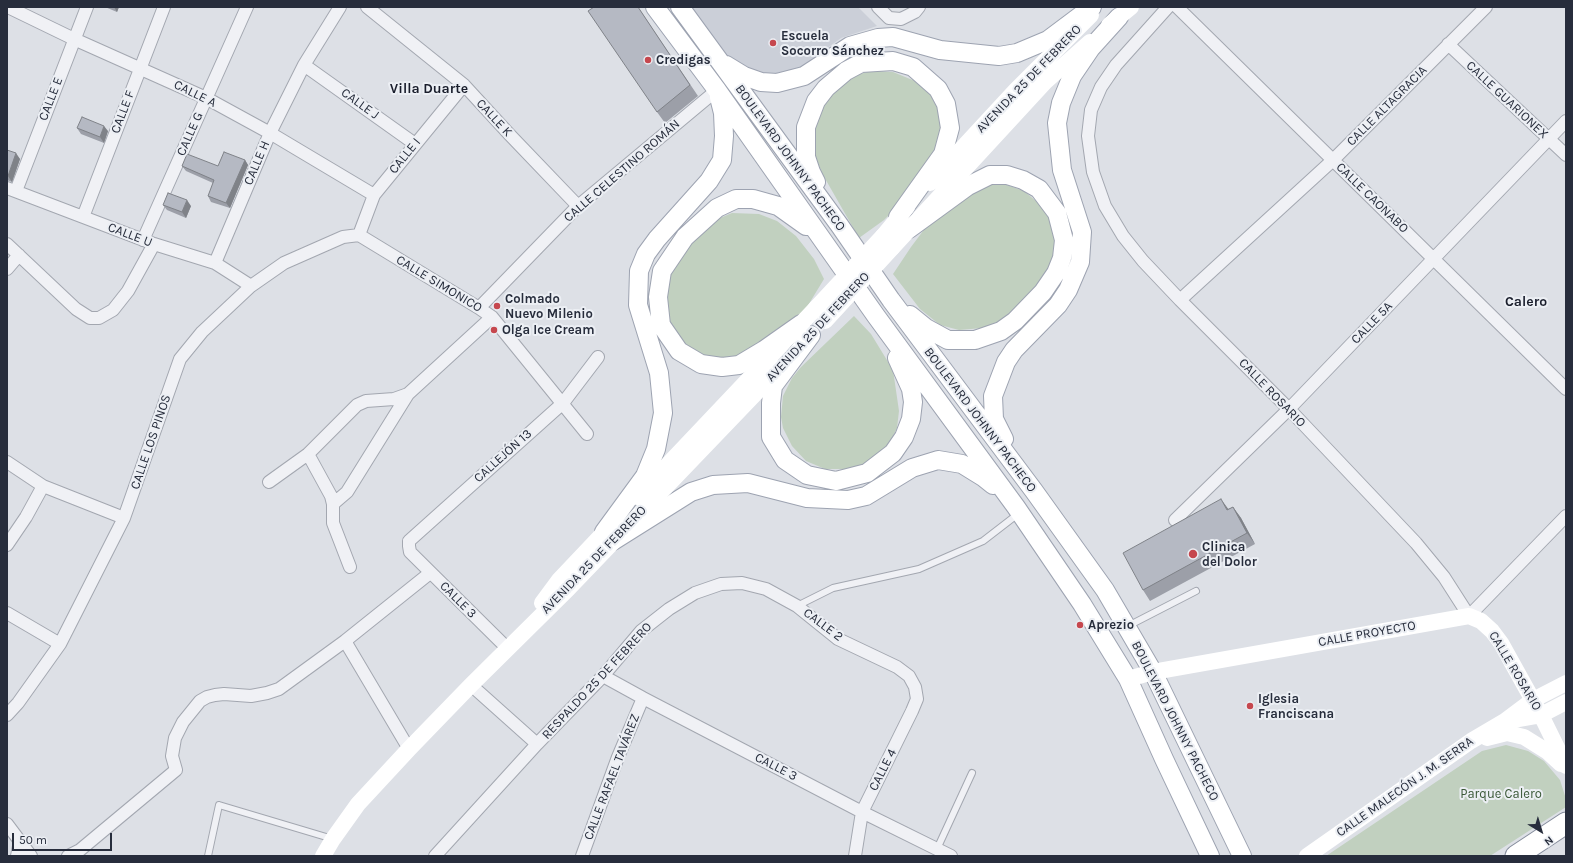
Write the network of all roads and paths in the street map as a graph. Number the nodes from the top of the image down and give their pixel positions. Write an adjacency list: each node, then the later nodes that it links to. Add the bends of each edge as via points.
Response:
1 (87, 7): 17 (street, CALLE E)
2 (164, 7): 21 (street, CALLE F)
3 (247, 7): 24 (street, CALLE G)
4 (340, 7): 20 (street, CALLE H)
5 (367, 7): 22 (street, CALLE K)
6 (655, 7): 23 (main road, BOULEVARD JOHNNY PACHECO)
7 (680, 7): 19 (main road, BOULEVARD JOHNNY PACHECO)
8 (878, 7): 15 (street, via 889,18 901,20)
9 (1092, 7): 19 (main road, via 1048,40 1017,53 999,56 940,50 893,38 878,38 850,46 804,76 777,83 761,82 744,76)
10 (1099, 7): 35 (main road, AVENIDA 25 DE FEBRERO, via 1015,91)
11 (1168, 7): 47 (street, CALLE ROSARIO, via 1116,64 1101,87 1091,110 1088,136 1093,172 1105,206 1123,236)
12 (1177, 7): 30 (street, CALLE CAONABO)
13 (1486, 7): 18 (street, CALLE ALTAGRACIA)
14 (9, 10): 17 (street, CALLE A)
15 (917, 10)
16 (1125, 12): 35 (main road, AVENIDA 25 DE FEBRERO, via 1045,82); 62 (main road, via 1091,48 1072,76 1061,103 1057,123 1062,170 1082,232 1080,262 1068,290 1058,305 1014,350 1006,362 994,396 994,419 998,429)
17 (74, 39): 21 (street, CALLE A); 31 (street, CALLE E)
18 (1448, 44): 27 (street, CALLE GUARIONEX); 30 (street, CALLE ALTAGRACIA)
19 (718, 59): 36 (main road, BOULEVARD JOHNNY PACHECO)
20 (304, 64): 26 (street, CALLE H); 28 (street, CALLE J)
21 (140, 68): 24 (street, CALLE A); 34 (street, CALLE F)
22 (464, 84): 28 (street, CALLE I); 33 (street, CALLE K)
23 (717, 90): 33 (street, CALLE CELESTINO ROMÁN); 38 (main road, BOULEVARD JOHNNY PACHECO); 68 (main road, via 723,113 722,160 709,181 657,239 646,254 639,271 638,305 659,374 663,413 656,449 645,476)
24 (206, 98): 26 (street, CALLE A); 39 (street, CALLE G)
25 (1566, 122): 27 (street, CALLE 5A)
26 (270, 133): 32 (street, CALLE A); 43 (street, CALLE H)
27 (1549, 139): 29 (street, CALLE GUARIONEX); 42 (street, CALLE 5A)
28 (415, 144): 32 (street, CALLE I)
29 (1566, 155)
30 (1333, 160): 42 (street, CALLE CAONABO); 47 (street, CALLE ALTAGRACIA)
31 (12, 190): 34 (street, CALLE U)
32 (374, 195): 37 (street, CALLE I)
33 (578, 206): 48 (street, CALLE CELESTINO ROMÁN)
34 (83, 217): 39 (street, CALLE U)
35 (903, 223): 36 (main road, via 943,154 950,128 946,104 938,89 913,67 893,60 862,63 846,71 826,88 816,101 806,127 806,157 811,172); 46 (main road, via 990,175 1007,175 1023,180 1039,190 1058,213 1064,240 1062,258 1056,273 1043,292 1015,321 1001,331 975,340 948,340 926,328); 51 (main road, AVENIDA 25 DE FEBRERO, bridge)
36 (840, 226): 46 (main road, BOULEVARD JOHNNY PACHECO)
37 (359, 235): 45 (street, CALLE LOS PINOS, via 343,237 284,263); 48 (street, CALLE SIMONICO)
38 (823, 240): 49 (main road, BOULEVARD JOHNNY PACHECO); 51 (main road, via 796,217 778,206 753,199 736,199 717,208 685,237 662,271 658,297 660,325 679,351 701,364 722,367 739,365)
39 (148, 242): 41 (street, CALLE G, via 128,291 113,310 99,318 90,318 76,309); 43 (street, CALLE U)
40 (7, 244): 41 (street, CALLE G)
41 (19, 255): 44 (street)
42 (1434, 259): 53 (street, CALLE CAONABO); 56 (street, CALLE 5A)
43 (216, 263): 45 (street, CALLE U)
44 (7, 269)
45 (251, 286): 66 (street, CALLE LOS PINOS, via 202,332 180,359)
46 (891, 300): 62 (main road, BOULEVARD JOHNNY PACHECO)
47 (1180, 300): 56 (street, CALLE ROSARIO)
48 (479, 308): 50 (street, CALLE SIMONICO)
49 (876, 316): 51 (main road, via 911,389 911,419 904,437 893,453 866,473 836,481 807,475 784,460 771,437 773,386); 64 (main road, BOULEVARD JOHNNY PACHECO)
50 (492, 317): 54 (street); 55 (street, CALLE SIMONICO)
51 (806, 330): 68 (main road, AVENIDA 25 DE FEBRERO)
52 (598, 357): 55 (street, CALLEJÓN 13)
53 (1566, 389)
54 (408, 394): 58 (street, via 394,399 366,400 357,405); 63 (street, via 347,492)
55 (563, 403): 57 (street, CALLE SIMONICO); 70 (street, CALLEJÓN 13, via 409,541)
56 (1289, 409): 67 (street, CALLE 5A); 77 (street, CALLE ROSARIO, via 1416,543 1444,577)
57 (587, 434)
58 (308, 454): 60 (street); 63 (street, via 332,496)
59 (7, 462): 61 (street)
60 (269, 482)
61 (43, 486): 66 (street); 69 (street)
62 (1034, 491): 78 (main road, BOULEVARD JOHNNY PACHECO, via 1105,590)
63 (333, 504): 71 (street, via 333,523)
64 (1018, 510): 68 (main road, via 983,476 962,464 938,460 912,468 866,496 848,500 807,498 748,483 714,485 691,492); 75 (lane, via 984,540 919,569 833,588); 84 (main road, BOULEVARD JOHNNY PACHECO, via 1082,604)
65 (1566, 516): 77 (street)
66 (124, 518): 80 (street, CALLE LOS PINOS)
67 (1175, 520)
68 (609, 536): 81 (main road, AVENIDA 25 DE FEBRERO, via 559,580)
69 (7, 545)
70 (410, 552): 72 (street, CALLE 3)
71 (350, 567)
72 (430, 573): 79 (street); 81 (street, CALLE 3)
73 (721, 584): 75 (street, CALLE 2, via 742,583 766,589); 83 (street, RESPALDO 25 DE FEBRERO, via 695,593 669,609 641,631)
74 (1196, 591): 78 (lane)
75 (798, 606): 87 (street, CALLE 2, via 838,639 897,667 909,676)
76 (7, 613): 80 (street)
77 (1469, 616): 82 (main road, CALLE PROYECTO); 89 (main road, CALLE ROSARIO, via 1481,621 1501,643)
78 (1127, 627): 82 (main road, BOULEVARD JOHNNY PACHECO)
79 (345, 641): 96 (street); 107 (street, via 279,689 251,696 215,695 200,701 183,722 175,738 172,756 176,770 80,850)
80 (60, 644): 91 (street, CALLE LOS PINOS)
81 (507, 648): 86 (main road, AVENIDA 25 DE FEBRERO)
82 (1154, 672): 84 (main road, CALLE PROYECTO); 115 (main road, BOULEVARD JOHNNY PACHECO)
83 (602, 676): 88 (street, CALLE 3); 95 (street, RESPALDO 25 DE FEBRERO)
84 (1128, 679): 114 (main road, BOULEVARD JOHNNY PACHECO)
85 (1566, 683): 89 (main road)
86 (470, 685): 95 (street, RESPALDO 25 DE FEBRERO); 96 (main road, AVENIDA 25 DE FEBRERO)
87 (915, 687): 99 (street, CALLE 4, via 917,699 912,711)
88 (643, 698): 99 (street, CALLE 3); 111 (street, CALLE RAFAEL TAVÁREZ, via 618,757)
89 (1532, 700): 92 (main road, CALLE ROSARIO); 93 (main road)
90 (1566, 702): 92 (main road)
91 (7, 715)
92 (1541, 715): 93 (main road); 97 (main road, CALLE ROSARIO)
93 (1506, 721): 94 (main road, CALLE MALECÓN J. M. SERRA)
94 (1471, 741): 97 (main road, via 1507,733 1524,737); 116 (main road, CALLE MALECÓN J. M. SERRA)
95 (537, 744): 110 (street, RESPALDO 25 DE FEBRERO)
96 (409, 749): 102 (main road, AVENIDA 25 DE FEBRERO, via 358,804)
97 (1566, 767)
98 (972, 773): 104 (lane)
99 (862, 812): 104 (street, CALLE 3); 112 (street, CALLE 4)
100 (1566, 823): 117 (highway)
101 (7, 824): 103 (street)
102 (333, 839): 108 (lane, via 219,805); 109 (main road, AVENIDA 25 DE FEBRERO)
103 (20, 841): 105 (street); 106 (street)
104 (938, 849): 113 (street, CALLE 3)
105 (17, 856)
106 (31, 856)
107 (68, 856)
108 (208, 856)
109 (323, 856)
110 (435, 856)
111 (582, 856)
112 (855, 856)
113 (951, 856)
114 (1210, 856)
115 (1242, 856)
116 (1306, 856)
117 (1516, 856)

